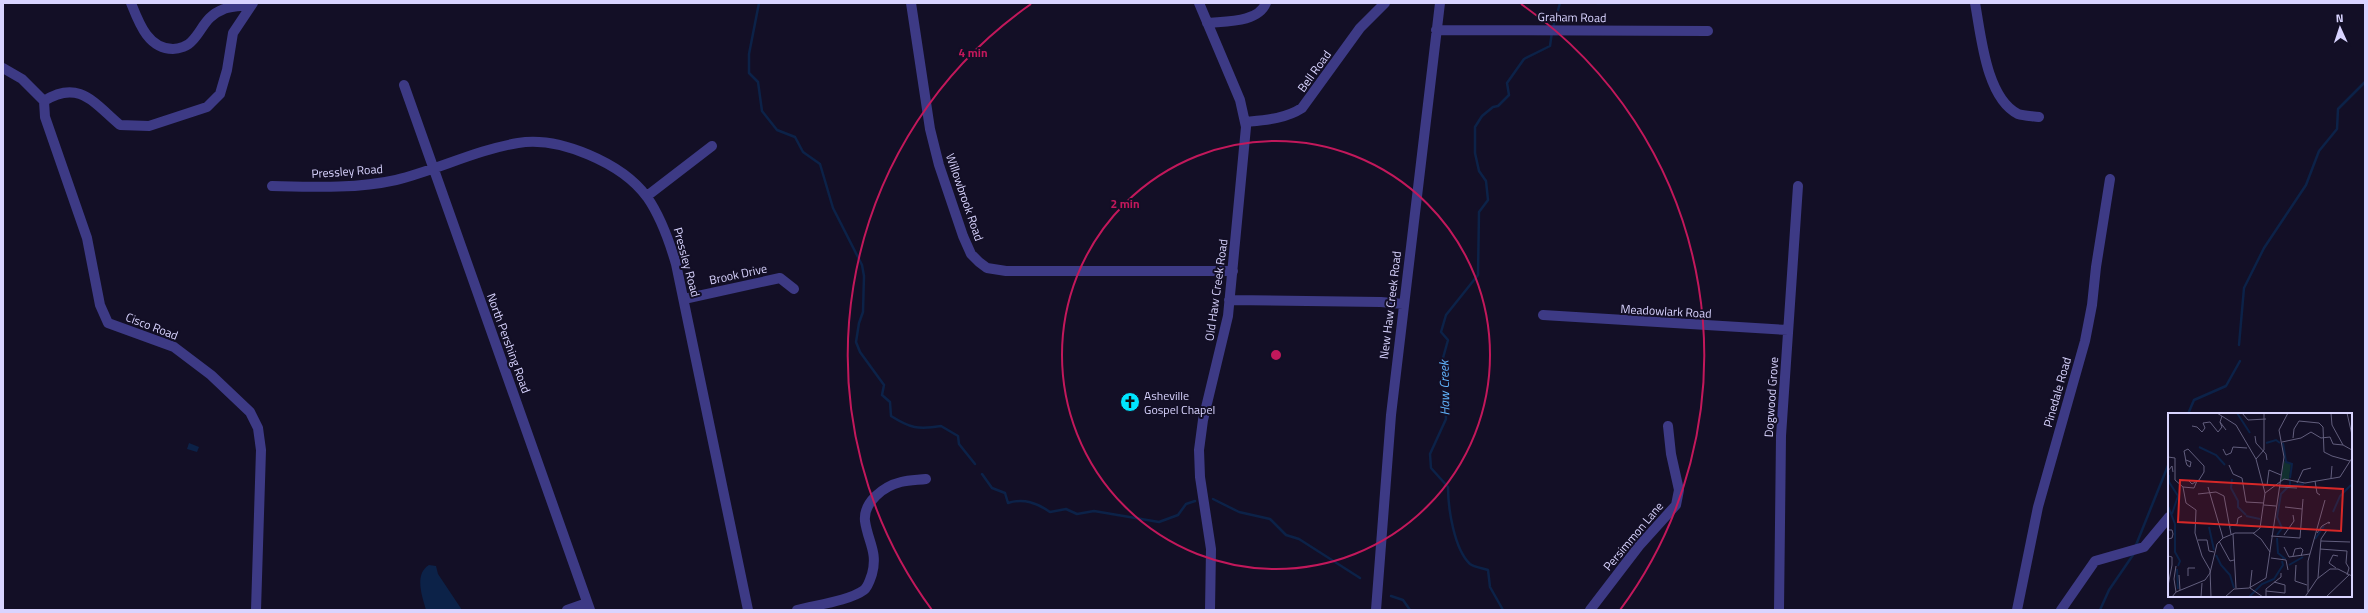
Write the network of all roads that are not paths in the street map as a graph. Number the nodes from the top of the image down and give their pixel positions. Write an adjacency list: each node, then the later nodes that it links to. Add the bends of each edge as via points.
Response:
1 (131, 3): 8 (street, via 149,39 164,49 178,49 192,42 203,23 223,9)
2 (911, 3): 23 (street, Willowbrook Road, via 926,113 934,146 963,236 971,254 979,262 987,268 1006,271)
3 (1198, 3): 9 (street, Old Haw Creek Road)
4 (1266, 3): 9 (street, via 1264,9 1254,16)
5 (1385, 3): 16 (street, Bell Road, via 1360,28 1302,108 1293,114 1278,118)
6 (1440, 3): 10 (street, New Haw Creek Road)
7 (1975, 3): 15 (street, via 1994,88 2005,104 2019,114)
8 (252, 4): 14 (street, via 233,33 220,94 207,107 149,126 120,125 93,100 82,94 66,92)
9 (1207, 23): 16 (street, Old Haw Creek Road, via 1240,100)
10 (1436, 30): 11 (street, Graham Road); 27 (street, New Haw Creek Road)
11 (1708, 31)
12 (3, 68): 14 (street, via 22,80)
13 (404, 85): 18 (street, North Pershing Road)
14 (44, 101): 34 (street, Cisco Road, via 45,117 87,238 100,305 108,323 174,347 187,356 250,412 258,428 261,450)
15 (2039, 117)
16 (1245, 122): 23 (street, Old Haw Creek Road)
17 (712, 146): 22 (street)
18 (433, 168): 20 (street, Pressley Road, via 395,180 361,185); 22 (street, Pressley Road, via 494,148 519,143 549,143 594,157 615,168); 33 (street, North Pershing Road)
19 (2110, 179): 42 (street, Pinedale Road, via 2085,341 2038,507)
20 (272, 186)
21 (1798, 186): 29 (street, Dogwood Grove)
22 (647, 196): 25 (street, Pressley Road, via 668,237)
23 (1233, 271): 26 (street, Old Haw Creek Road)
24 (794, 288): 25 (street, Brook Drive, via 780,278)
25 (684, 299): 36 (street, Pressley Road)
26 (1229, 300): 27 (street); 38 (street, Old Haw Creek Road, via 1199,452 1200,477 1211,549)
27 (1403, 304): 39 (street, New Haw Creek Road, via 1390,415)
28 (1543, 315): 29 (street, Meadowlark Road)
29 (1788, 330): 41 (street, Dogwood Grove, via 1781,436)
30 (1668, 426): 40 (street, Persimmon Lane, via 1679,490 1676,505 1639,546)
31 (926, 479): 37 (street, via 901,482 890,487 876,496 866,510 865,521 874,554 870,580 865,589 856,595)
32 (2168, 518): 43 (street, via 2144,547 2095,561)
33 (589, 606): 35 (street)
34 (256, 610)
35 (567, 610)
36 (748, 610)
37 (796, 610)
38 (1210, 610)
39 (1376, 610)
40 (1590, 610)
41 (1779, 610)
42 (2017, 610)
43 (2061, 610)

